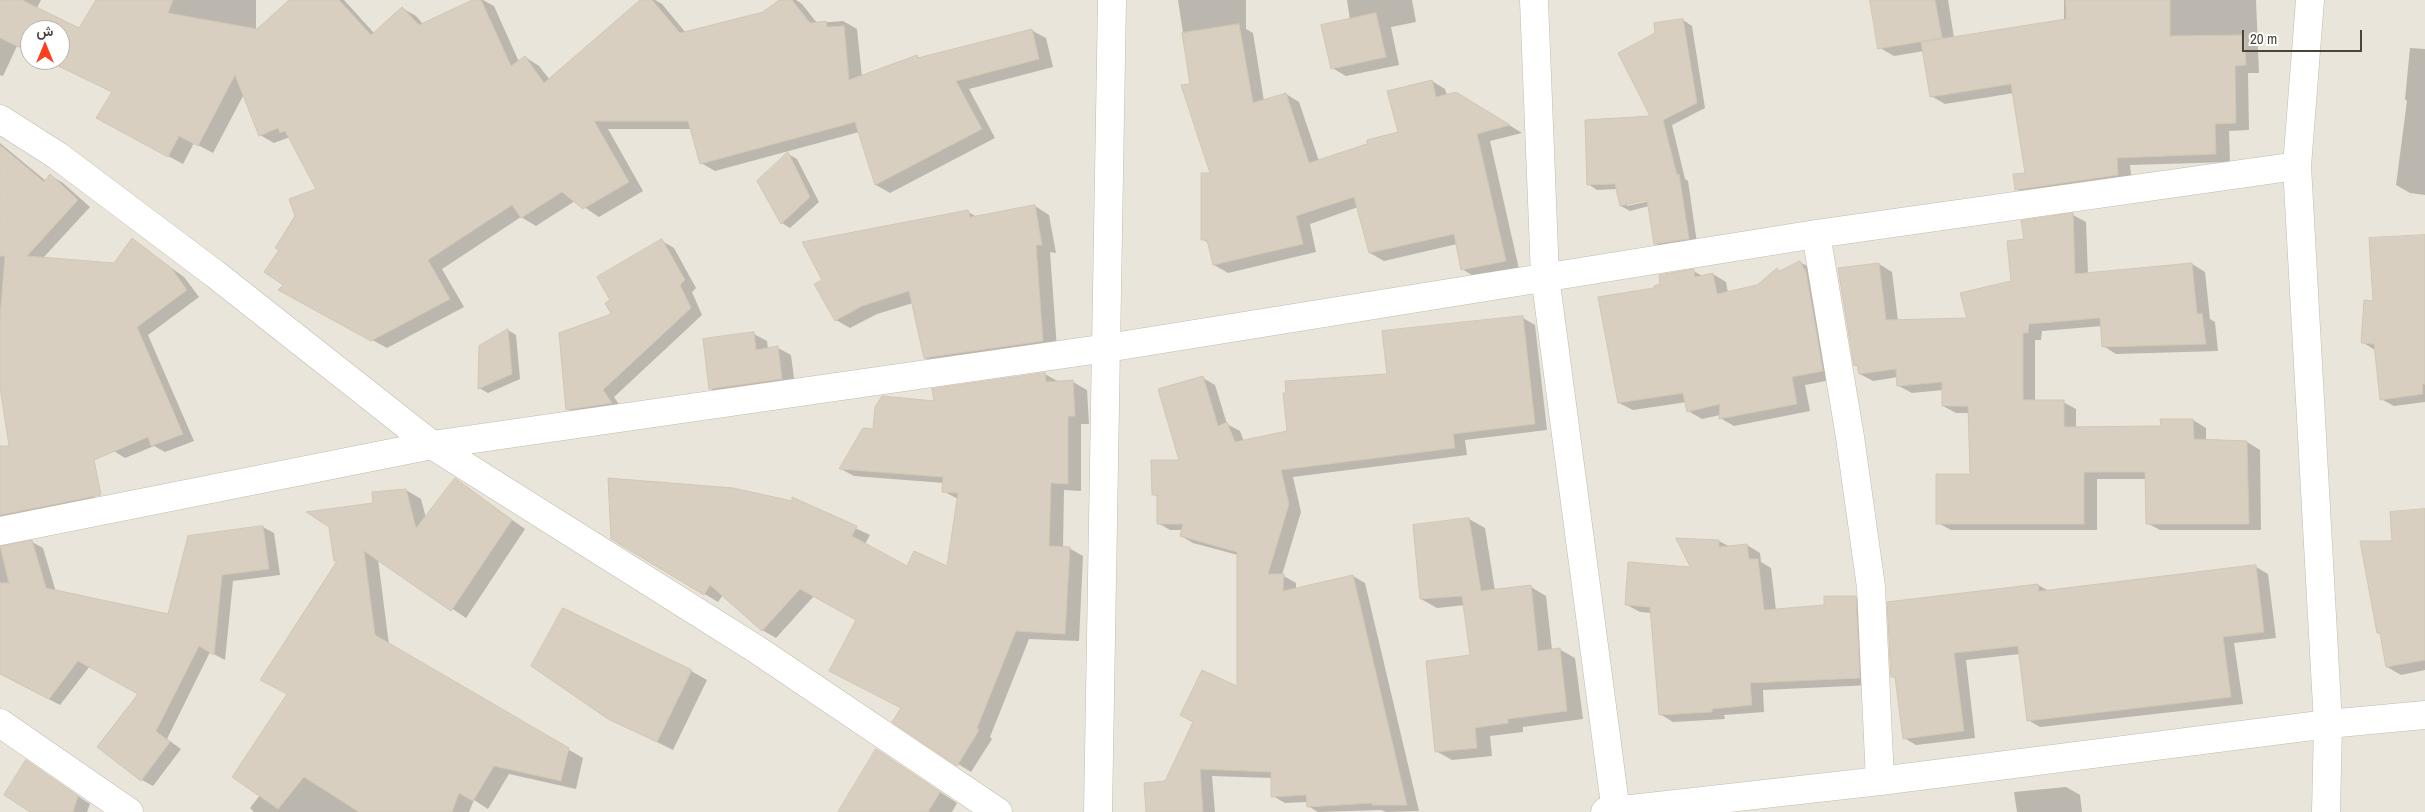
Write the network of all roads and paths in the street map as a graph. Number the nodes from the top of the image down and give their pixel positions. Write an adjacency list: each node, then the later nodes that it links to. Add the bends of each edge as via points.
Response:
1 (1112, 0): 8 (street)
2 (1534, 0): 7 (street)
3 (2310, 0): 5 (street)
4 (0, 119): 9 (street, via 74,168)
5 (2297, 166): 6 (street); 13 (street)
6 (1816, 234): 7 (street); 14 (street, via 1871,588)
7 (1545, 276): 8 (street); 18 (street)
8 (1107, 348): 9 (street); 17 (street)
9 (432, 445): 10 (street); 16 (street, via 756,649)
10 (0, 531)
11 (2425, 715): 13 (street)
12 (0, 723): 15 (street)
13 (2328, 724): 14 (street); 19 (street)
14 (1880, 781): 18 (street)
15 (129, 812)
16 (998, 812)
17 (1098, 812)
18 (1612, 812)
19 (2326, 812)

